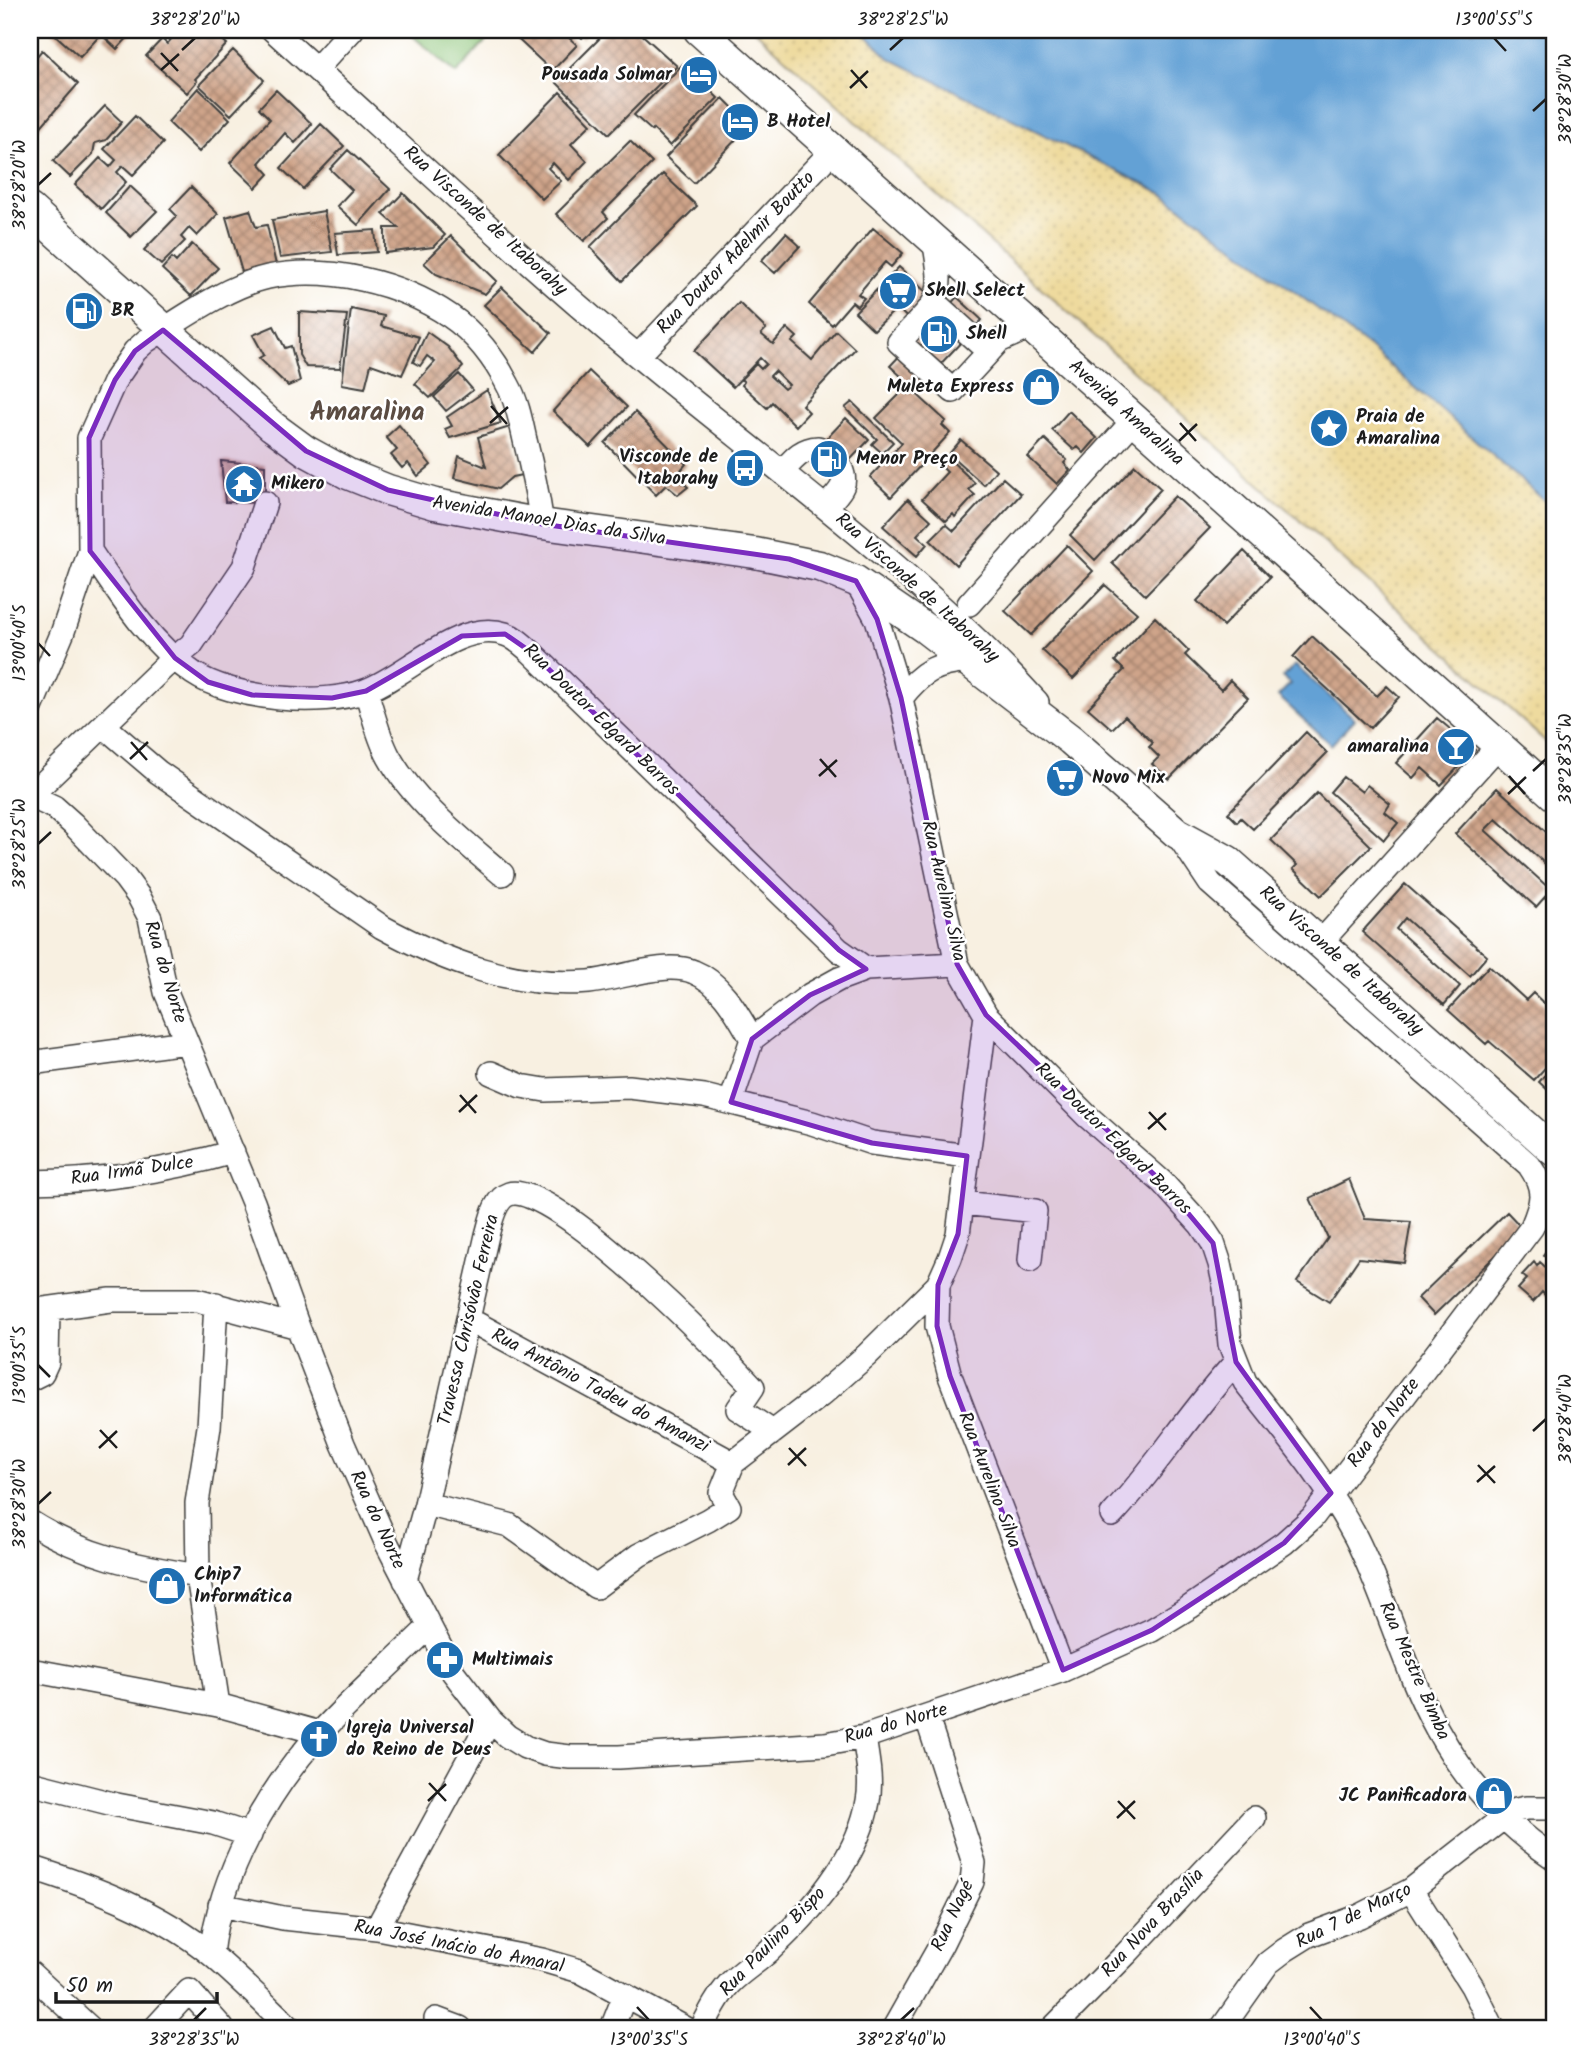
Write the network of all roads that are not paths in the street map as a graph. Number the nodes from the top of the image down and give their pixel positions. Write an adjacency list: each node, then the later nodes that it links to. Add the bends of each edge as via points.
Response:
1 (273, 30): 4 (street, Rua Visconde de Itaborahy)
2 (352, 30): 4 (street)
3 (699, 30): 5 (main road, Avenida Amaralina)
4 (316, 69): 12 (street, Rua Visconde de Itaborahy)
5 (834, 149): 7 (main road, Avenida Amaralina); 12 (street, Rua Doutor Adelmir Boutto)
6 (30, 209): 10 (main road, Avenida Manoel Dias da Silva)
7 (934, 239): 8 (street, via 940,289); 9 (main road, Avenida Amaralina)
8 (935, 303): 11 (street); 11 (street, via 898,342 953,391)
9 (1030, 327): 11 (street, via 999,341); 13 (main road, Avenida Amaralina)
10 (163, 330): 19 (main road, Avenida Manoel Dias da Silva, via 272,426 348,474 435,504); 19 (street, via 234,290 266,278 303,273 366,281 423,300 473,336 510,387); 20 (street, via 125,364 89,438)
11 (989, 352)
12 (638, 356): 16 (street, Rua Visconde de Itaborahy)
13 (1134, 420): 22 (street); 30 (main road, Avenida Amaralina)
14 (818, 448): 16 (street, via 800,452)
15 (841, 469): 18 (street, via 844,485)
16 (782, 472): 18 (street, Rua Visconde de Itaborahy)
17 (265, 503): 23 (street, via 243,567 191,645)
18 (826, 507): 29 (street, Rua Visconde de Itaborahy, via 956,618)
19 (542, 524): 21 (main road, Avenida Manoel Dias da Silva, via 755,552 819,566)
20 (90, 551): 23 (street, Rua Doutor Edgard Barros, via 140,621); 27 (street)
21 (856, 581): 24 (main road, Avenida Manoel Dias da Silva); 26 (street, Rua Aurelino Silva, via 877,619)
22 (969, 604)
23 (175, 658): 25 (street, Rua Doutor Edgard Barros, via 208,682 253,695 332,698); 28 (street)
24 (970, 661): 26 (street, via 927,671); 29 (main road, Avenida Manoel Dias da Silva)
25 (366, 691): 34 (street, via 381,738 398,771 456,834); 37 (street, Rua Doutor Edgard Barros, via 477,631 506,634 839,950)
26 (901, 698): 36 (street, Rua Aurelino Silva)
27 (30, 710)
28 (104, 726): 32 (street); 39 (street, via 158,772 382,927 419,947 468,967 542,983 589,982 659,970 693,971 721,992)
29 (1072, 740): 33 (main road, Rua Visconde de Itaborahy)
30 (1499, 745): 31 (main road, Avenida Amaralina); 35 (street)
31 (1554, 795)
32 (30, 796): 40 (street, Rua do Norte, via 54,807 73,824 139,897 150,918 166,992)
33 (1177, 833): 35 (main road, Rua Visconde de Itaborahy, via 1228,861); 59 (street, Rua do Norte, via 1210,883 1509,1147 1539,1179 1542,1195 1532,1227)
34 (502, 874)
35 (1320, 943): 44 (main road, Rua Visconde de Itaborahy)
36 (957, 964): 37 (street); 38 (street, Rua Aurelino Silva)
37 (866, 969): 39 (street, via 810,995)
38 (986, 1016): 46 (street, Rua Aurelino Silva); 55 (street, Rua Doutor Edgard Barros, via 1162,1182 1201,1225 1220,1264)
39 (752, 1039): 43 (street)
40 (187, 1042): 41 (street); 45 (street, Rua do Norte)
41 (30, 1063)
42 (491, 1073): 43 (street, via 545,1090 629,1087)
43 (731, 1102): 46 (street, via 872,1143)
44 (1554, 1151)
45 (233, 1152): 47 (street, Rua Irmã Dulce, via 157,1169); 54 (street, Rua do Norte)
46 (967, 1156): 48 (street, Rua Aurelino Silva)
47 (30, 1182)
48 (962, 1203): 49 (street, via 1035,1211); 50 (street, Rua Aurelino Silva, via 958,1234)
49 (1030, 1260)
50 (937, 1286): 57 (street, Rua Aurelino Silva, via 867,1355); 67 (street, Rua Aurelino Silva, via 937,1326 950,1376)
51 (216, 1304): 52 (street, via 155,1298); 54 (street); 63 (street, via 209,1427 197,1503)
52 (39, 1310): 56 (street, via 47,1362 42,1373)
53 (468, 1319): 57 (street, Travessa Chrisóvâo Ferreira, via 495,1208 505,1195 513,1193 542,1201 653,1290 753,1387 738,1409); 58 (street, Rua Antônio Tadeu do Amanzi); 60 (street, Travessa Chrisóvâo Ferreira)
54 (298, 1328): 64 (street, Rua do Norte, via 343,1444)
55 (1236, 1362): 59 (street, Rua Doutor Edgard Barros, via 1245,1382); 61 (street)
56 (30, 1379)
57 (773, 1432): 58 (street, Rua Aurelino Silva)
58 (733, 1463): 60 (street, via 721,1493 729,1507 639,1555 596,1587 509,1525)
59 (1331, 1493): 67 (street, Rua do Norte, via 1284,1543 1190,1608); 75 (street, Rua Mestre Bimba, via 1372,1574 1437,1730)
60 (426, 1504): 64 (street, Travessa Chrisóvâo Ferreira)
61 (1112, 1515)
62 (30, 1522): 63 (street, via 111,1560)
63 (198, 1576): 68 (street)
64 (405, 1580): 65 (street, Rua do Norte)
65 (429, 1627): 70 (street, Rua do Norte, via 453,1672); 71 (street)
66 (30, 1670): 68 (street)
67 (1063, 1670): 69 (street, Rua do Norte)
68 (218, 1705): 71 (street)
69 (927, 1717): 72 (street, Rua do Norte); 97 (street, Rua Nagé, via 974,1863 972,1882)
70 (490, 1720): 72 (street, Rua do Norte, via 525,1747 570,1757 825,1744); 84 (street)
71 (320, 1733): 77 (street)
72 (864, 1737): 96 (street, Rua Paulino Bispo, via 869,1800 851,1851 806,1913 719,1996)
73 (30, 1783): 77 (street)
74 (1554, 1808): 75 (street, via 1526,1808)
75 (1502, 1817): 78 (street, Rua Mestre Bimba); 82 (street, Rua 7 de Março)
76 (1254, 1818): 98 (street, Rua Nova Brasília)
77 (250, 1835): 83 (street)
78 (1554, 1858)
79 (30, 1867): 80 (street)
80 (59, 1876): 81 (street); 85 (street, via 121,1900)
81 (30, 1888)
82 (1411, 1890): 99 (street, Rua 7 de Março, via 1285,1950 1268,1963); 100 (street)
83 (220, 1905): 84 (street, Rua José Inácio do Amaral, via 283,1918); 85 (street)
84 (377, 1928): 87 (street, Rua José Inácio do Amaral, via 541,1960 580,1971)
85 (211, 1954): 92 (street)
86 (30, 1973): 89 (street)
87 (625, 1995): 94 (street); 95 (street, Rua José Inácio do Amaral)
88 (436, 2019): 93 (street)
89 (90, 2028)
90 (155, 2028): 91 (street, via 189,1991)
91 (222, 2028)
92 (290, 2028)
93 (460, 2028)
94 (612, 2028)
95 (685, 2028)
96 (702, 2028)
97 (894, 2028)
98 (1052, 2028)
99 (1222, 2028)
100 (1493, 2028)

